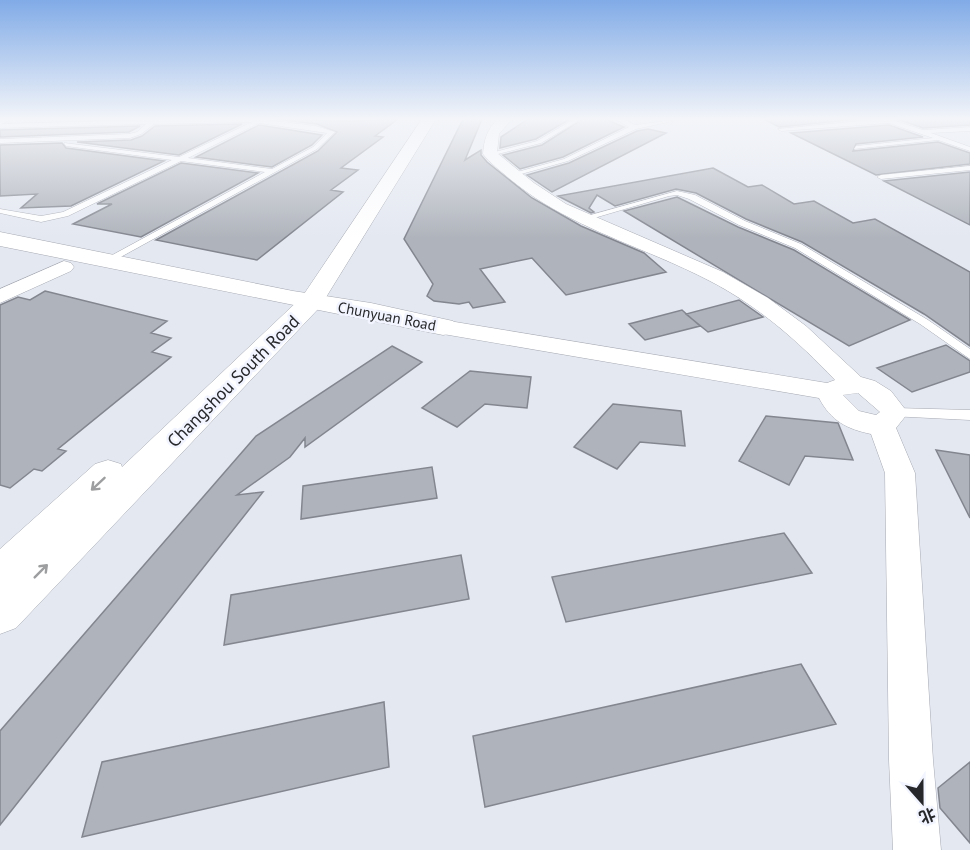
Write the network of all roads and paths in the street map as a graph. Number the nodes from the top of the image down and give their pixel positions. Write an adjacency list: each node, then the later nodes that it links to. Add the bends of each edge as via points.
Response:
1 (176, 159): 8 (lane); 11 (lane, via 59,216 41,219)
2 (296, 159): 8 (lane)
3 (391, 159): 18 (main road, Changshou South Road)
4 (401, 159): 18 (main road, Changshou South Road)
5 (496, 159): 9 (street)
6 (569, 159): 9 (lane)
7 (970, 168): 10 (lane)
8 (273, 171): 15 (lane)
9 (514, 174): 12 (street, via 541,196)
10 (881, 177)
11 (0, 211)
12 (584, 218): 20 (lane, via 668,194 692,197 741,223 798,246 924,322); 21 (street, via 719,278 761,302 803,334)
13 (0, 239): 15 (main road, Chunyuan Road)
14 (0, 253): 16 (main road, Chunyuan Road)
15 (108, 261): 18 (main road, Chunyuan Road)
16 (64, 267): 17 (street); 18 (main road, Chunyuan Road)
17 (0, 297)
18 (296, 307): 19 (main road, Chunyuan Road); 19 (main road, Chunyuan Road, via 370,327); 24 (main road, Changshou South Road, one-way to 24); 25 (main road, Changshou South Road, one-way to 18)
19 (443, 327): 21 (street, via 798,385)
20 (970, 355)
21 (841, 388): 23 (street, via 871,389 884,396); 23 (street, via 835,408 859,422)
22 (970, 415): 23 (lane)
23 (889, 419): 26 (street, via 900,473)
24 (1, 575)
25 (0, 613)
26 (917, 850)

